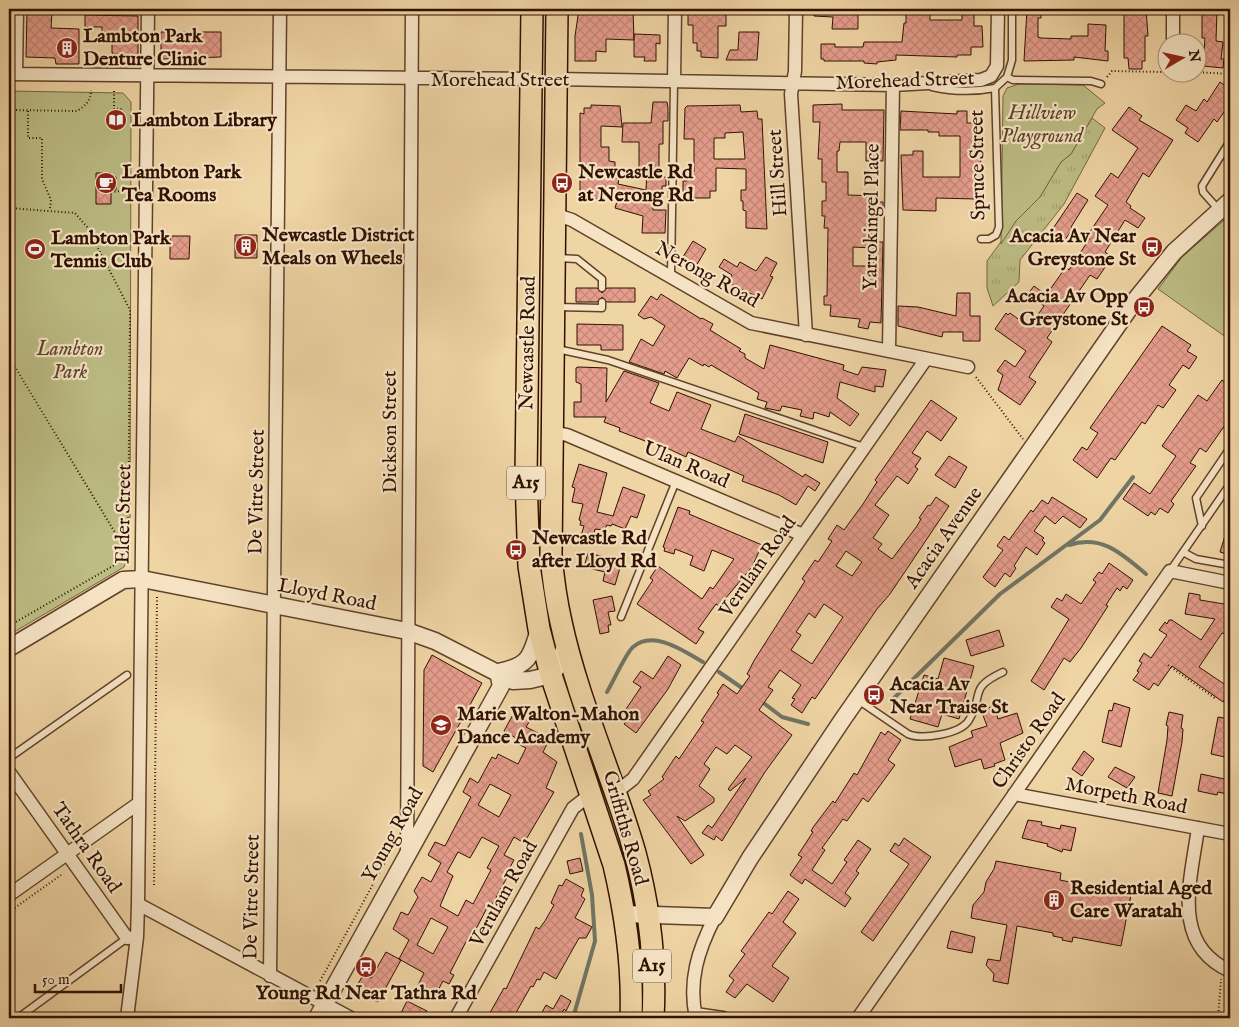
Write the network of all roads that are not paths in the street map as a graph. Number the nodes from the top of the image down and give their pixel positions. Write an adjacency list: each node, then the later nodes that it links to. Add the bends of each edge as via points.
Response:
1 (18, 9): 13 (street)
2 (148, 9): 14 (street, Elder Street)
3 (280, 9): 15 (street, De Vitre Street)
4 (412, 9): 17 (street, Dickson Street)
5 (532, 9): 18 (highway, Newcastle Road / A15)
6 (557, 9): 19 (highway, Newcastle Road / A15)
7 (675, 9): 20 (street)
8 (796, 9): 21 (street, Hill Street)
9 (998, 9): 22 (street, Morehead Street, via 997,66 991,76 981,80)
10 (1012, 9): 16 (lane, via 1012,60)
11 (1174, 9): 12 (street)
12 (1173, 32)
13 (13, 74): 14 (street, Morehead Street)
14 (147, 76): 15 (street, Morehead Street); 51 (street, Elder Street)
15 (279, 76): 17 (street, Morehead Street); 53 (street, De Vitre Street)
16 (1007, 77): 23 (lane, via 1013,80 1091,81); 25 (lane, Spruce Street)
17 (411, 79): 18 (street, Morehead Street); 56 (street, Dickson Street)
18 (532, 79): 19 (highway, Morehead Street); 28 (highway, Newcastle Road / A15)
19 (556, 79): 20 (street, Morehead Street); 29 (highway, Newcastle Road / A15)
20 (674, 82): 21 (street, Morehead Street); 32 (lane)
21 (793, 82): 24 (street, Morehead Street); 36 (street, Hill Street, via 791,94)
22 (917, 84): 24 (street, Morehead Street); 25 (lane, via 948,91)
23 (1101, 84)
24 (893, 85): 38 (street, Yarrokingel Place)
25 (996, 88): 30 (lane, Spruce Street, via 999,227 996,235)
26 (1230, 141): 27 (lane, via 1202,186 1203,192)
27 (1225, 206): 63 (street, Acacia Avenue, via 1174,252 1136,299)
28 (529, 211): 29 (highway); 55 (highway, Newcastle Road / A15, via 527,524 529,566)
29 (554, 214): 31 (highway, Newcastle Road / A15); 32 (street, Nerong Road, via 572,220)
30 (981, 239)
31 (554, 258): 33 (lane, via 577,259 602,279); 35 (highway, Newcastle Road / A15)
32 (671, 278): 36 (street, Nerong Road, via 751,323)
33 (602, 288)
34 (602, 302): 35 (lane, via 602,308)
35 (554, 307): 37 (highway, Newcastle Road / A15)
36 (806, 334): 38 (street, Nerong Road)
37 (554, 349): 41 (highway, Newcastle Road / A15); 42 (lane, via 608,360)
38 (889, 350): 39 (street, Nerong Road)
39 (926, 359): 40 (street, Nerong Road); 42 (street, Verulam Road)
40 (968, 367)
41 (553, 432): 44 (street, Ulan Road); 57 (highway, Newcastle Road / A15, via 551,555)
42 (864, 447): 47 (street, Verulam Road)
43 (1230, 448): 46 (lane, via 1196,498)
44 (676, 481): 47 (street, Ulan Road); 54 (lane)
45 (1230, 484): 46 (lane, Christo Road)
46 (1202, 526): 48 (lane, Christo Road)
47 (803, 535): 66 (street, Verulam Road, via 633,779)
48 (1183, 552): 49 (lane, via 1196,559); 50 (lane, Christo Road)
49 (1230, 566)
50 (1170, 571): 52 (street); 68 (street, Christo Road)
51 (142, 579): 53 (street, Lloyd Road); 58 (street, via 123,580); 69 (street, Elder Street)
52 (1230, 583)
53 (275, 607): 56 (street, Lloyd Road); 81 (street, De Vitre Street)
54 (621, 617)
55 (539, 629): 59 (street, via 528,660 518,667); 62 (highway, Newcastle Road / A15)
56 (407, 631): 59 (street, Lloyd Road); 73 (street, Dickson Street)
57 (566, 644): 62 (street); 66 (highway, Griffiths Road / A15)
58 (9, 648)
59 (498, 672): 62 (street, Lloyd Road, via 515,682); 73 (street, Young Road, via 501,686)
60 (1003, 672): 63 (lane, via 981,686 968,722 960,728 927,738 908,734)
61 (127, 675): 64 (lane)
62 (551, 675): 67 (highway, Griffiths Road / A15)
63 (857, 699): 78 (street, Acacia Avenue, via 750,858)
64 (9, 758)
65 (9, 772): 72 (street, Tathra Road)
66 (616, 793): 76 (highway, Griffiths Road / A15, via 635,854)
67 (591, 794): 77 (highway, Griffiths Road / A15, via 614,865); 87 (street, Verulam Road, via 573,808)
68 (1014, 794): 70 (street, Morpeth Road); 91 (street, Christo Road)
69 (139, 804): 72 (street); 75 (street, Elder Street)
70 (1198, 828): 71 (street, Morpeth Road); 80 (street, via 1187,903 1190,926 1202,951)
71 (1230, 834)
72 (67, 854): 74 (street); 79 (street, Tathra Road)
73 (407, 855): 82 (street, Young Road)
74 (9, 895)
75 (138, 904): 79 (street, Elder Street); 81 (street, Tathra Road)
76 (647, 913): 77 (street); 78 (street); 89 (highway, Griffiths Road / A15)
77 (625, 914): 88 (highway, Griffiths Road / A15)
78 (715, 917): 83 (street, Acacia Avenue, via 700,946 694,968 692,992)
79 (132, 938): 84 (lane); 85 (street, Elder Street)
80 (1226, 969)
81 (270, 976): 82 (street, Tathra Road)
82 (315, 1012): 86 (street, Tathra Road)
83 (696, 1016): 90 (street)
84 (18, 1018)
85 (127, 1018)
86 (351, 1018)
87 (456, 1018)
88 (631, 1018)
89 (653, 1018)
90 (723, 1018)
91 (858, 1018)

